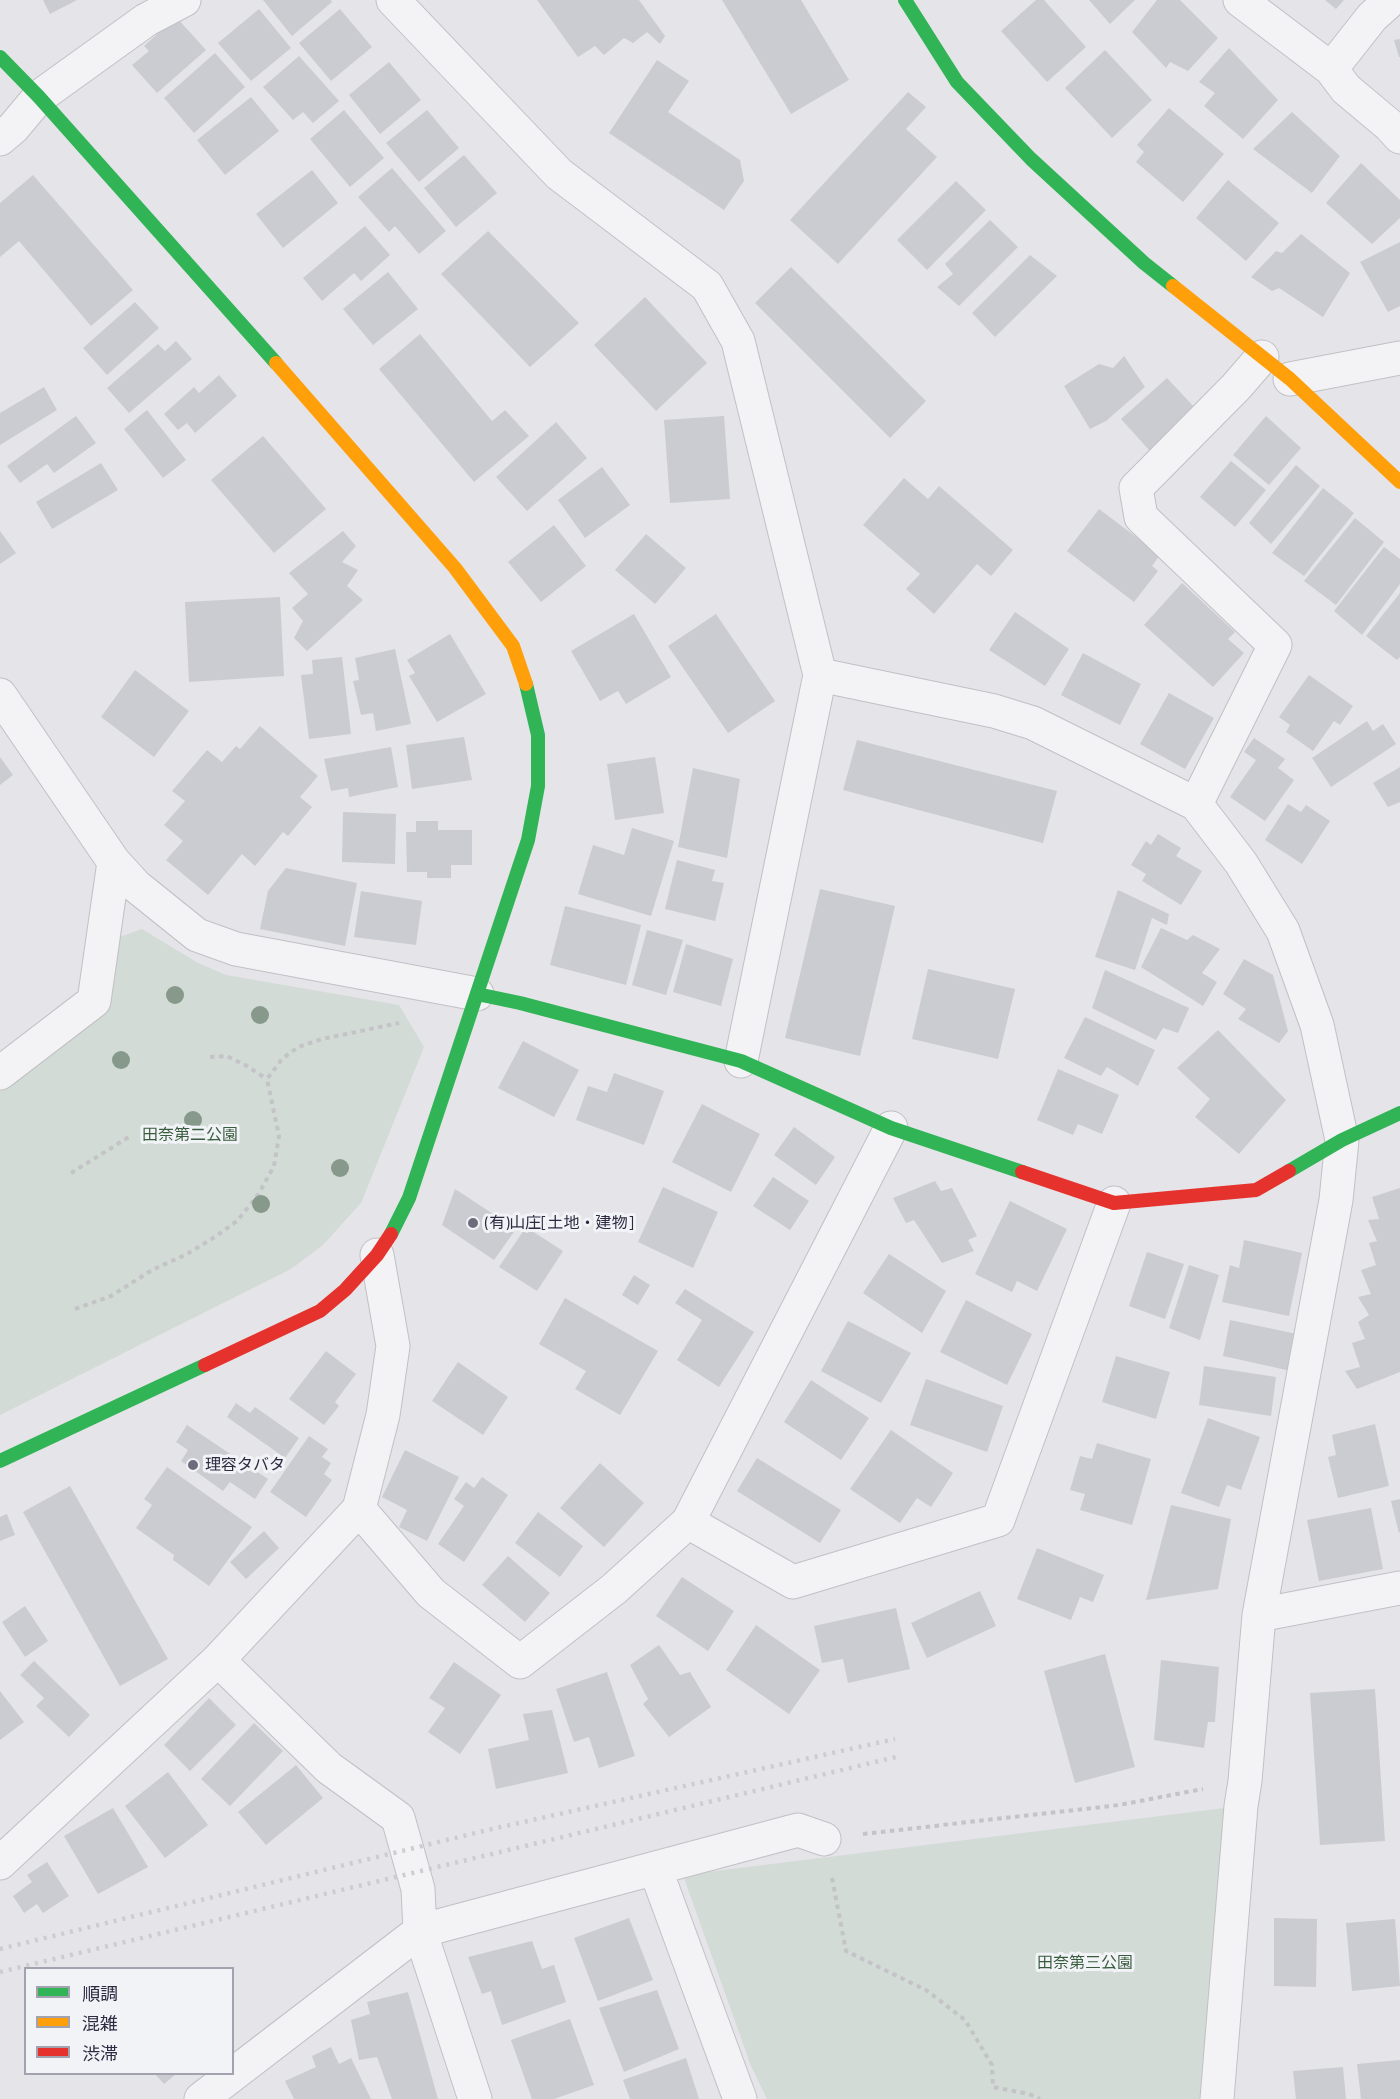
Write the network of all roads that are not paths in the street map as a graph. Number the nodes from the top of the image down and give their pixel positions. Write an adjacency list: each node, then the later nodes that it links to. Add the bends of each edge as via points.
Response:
1 (184, 0): 8 (street, via 146,20)
2 (393, 0): 15 (street, via 558,174 707,286 738,341)
3 (905, 0): 11 (street, via 957,82 1031,159 1144,263)
4 (1240, 0): 7 (street)
5 (1391, 0): 7 (street, via 1372,17)
6 (0, 57): 8 (street)
7 (1331, 69): 9 (street, via 1346,89)
8 (39, 98): 10 (street); 19 (street, via 455,568 513,646 538,735 538,786 528,840)
9 (1400, 137)
10 (0, 139)
11 (1262, 357): 13 (street); 17 (street, via 1136,488 1140,518 1275,645)
12 (1400, 358): 13 (street)
13 (1290, 379): 14 (street)
14 (1400, 482)
15 (820, 675): 17 (street, via 994,711 1033,723); 20 (street)
16 (0, 695): 18 (street)
17 (1196, 804): 24 (street, via 1241,864 1283,932 1317,1025)
18 (114, 862): 19 (street, via 157,904 197,935 215,943); 21 (street, via 94,1001)
19 (477, 993): 20 (street); 26 (street, via 409,1198)
20 (741, 1061): 23 (street)
21 (0, 1073)
22 (1400, 1113): 24 (street)
23 (891, 1128): 25 (street); 29 (street)
24 (1342, 1140): 25 (street, via 1256,1190); 31 (street, via 1336,1200)
25 (1114, 1203): 29 (street, via 998,1520 793,1582)
26 (377, 1255): 27 (street, via 320,1311); 28 (street, via 393,1346 383,1414)
27 (0, 1461)
28 (359, 1509): 29 (street, via 431,1593 520,1662 615,1589); 32 (street)
29 (688, 1522)
30 (1400, 1588): 31 (street)
31 (1259, 1614): 42 (street)
32 (218, 1660): 34 (street); 36 (street, via 329,1768 398,1818 418,1889)
33 (824, 1839): 35 (street, via 798,1830)
34 (0, 1863)
35 (655, 1868): 36 (street); 41 (street)
36 (420, 1931): 37 (street); 40 (street)
37 (234, 2074)
38 (232, 2075): 39 (street)
39 (201, 2099)
40 (475, 2099)
41 (740, 2099)
42 (1217, 2099)

